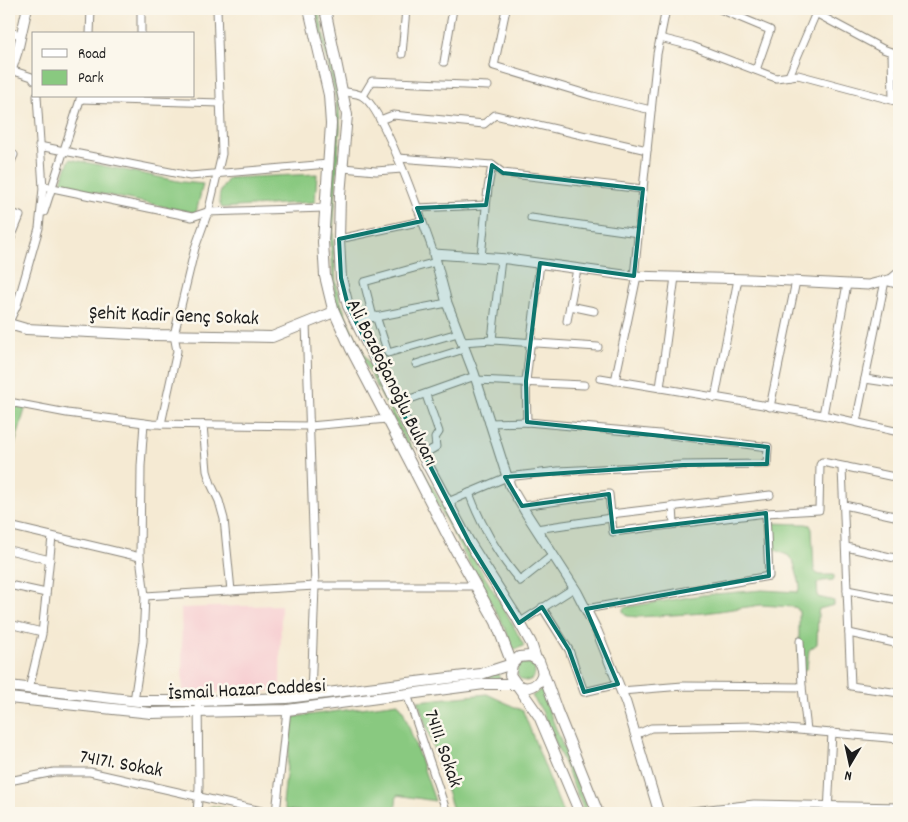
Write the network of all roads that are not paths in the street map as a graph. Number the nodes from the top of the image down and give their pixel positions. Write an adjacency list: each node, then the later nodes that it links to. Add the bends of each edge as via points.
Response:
1 (27, 9): 17 (street)
2 (91, 9): 15 (street)
3 (141, 9): 16 (street)
4 (217, 9): 33 (street)
5 (309, 9): 41 (main road, Ali Bozdoğanoğlu Bulvarı, via 329,94)
6 (324, 9): 27 (main road, Ali Bozdoğanoğlu Bulvarı)
7 (406, 9): 19 (street)
8 (453, 9): 21 (street)
9 (506, 9): 34 (street, via 494,66)
10 (666, 9): 18 (street)
11 (720, 9): 22 (street, via 770,30)
12 (808, 9): 13 (street)
13 (816, 13): 20 (street); 24 (street)
14 (9, 32): 17 (street)
15 (90, 32)
16 (141, 32)
17 (21, 35): 23 (street)
18 (660, 38): 22 (street, via 692,46); 34 (street)
19 (402, 54)
20 (896, 54): 32 (street)
21 (444, 62)
22 (756, 70): 24 (street, via 776,78)
23 (10, 74): 25 (street, via 26,74)
24 (789, 76): 32 (street, via 798,75)
25 (32, 78)
26 (488, 86): 28 (street, via 372,81)
27 (343, 91): 28 (street); 44 (main road, Ali Bozdoğanoğlu Bulvarı, via 347,115)
28 (362, 96): 35 (street, via 374,107)
29 (37, 98): 36 (street)
30 (81, 98): 31 (street); 38 (street)
31 (142, 99): 33 (street)
32 (896, 101)
33 (220, 103): 46 (street, via 222,154)
34 (651, 110): 37 (street)
35 (380, 120): 37 (street, via 393,116 484,124 495,115); 40 (street)
36 (40, 146): 38 (street); 47 (street)
37 (647, 150): 49 (street)
38 (64, 151): 46 (street, via 190,176); 48 (street)
39 (9, 154): 43 (street, via 14,156)
40 (398, 158): 42 (street); 45 (street)
41 (328, 164): 46 (street); 51 (main road, Ali Bozdoğanoğlu Bulvarı)
42 (492, 165): 49 (street, via 503,173); 50 (street)
43 (9, 166)
44 (343, 168): 45 (street); 59 (main road, Ali Bozdoğanoğlu Bulvarı)
45 (402, 169): 52 (street)
46 (218, 173): 54 (street)
47 (43, 186): 48 (street); 57 (street)
48 (52, 188): 54 (street, via 192,217); 57 (street)
49 (643, 189): 58 (street)
50 (486, 205): 52 (street); 61 (street)
51 (324, 208): 54 (street); 77 (main road, Ali Bozdoğanoğlu Bulvarı, via 324,276)
52 (417, 208): 56 (street)
53 (9, 212): 60 (street, via 20,216)
54 (208, 212): 83 (street, via 195,248)
55 (531, 218): 58 (street)
56 (422, 222): 59 (street); 62 (street)
57 (40, 226): 81 (street)
58 (638, 233): 67 (street)
59 (339, 239): 80 (main road, Ali Bozdoğanoğlu Bulvarı, via 341,278)
60 (9, 243)
61 (481, 257): 62 (street); 63 (street)
62 (435, 258): 74 (street); 78 (street, via 364,282)
63 (501, 259): 64 (street); 84 (street)
64 (540, 264): 65 (street); 86 (street)
65 (577, 269): 67 (street); 75 (street)
66 (899, 273): 71 (street)
67 (636, 276): 68 (street); 92 (street)
68 (675, 277): 69 (street); 96 (street)
69 (738, 279): 70 (street); 98 (street)
70 (796, 281): 72 (street); 101 (street)
71 (885, 281): 72 (street, via 868,285); 73 (street); 91 (street)
72 (847, 284): 102 (street)
73 (899, 284)
74 (447, 304): 78 (street); 85 (street)
75 (570, 306): 76 (street); 79 (street)
76 (594, 311)
77 (334, 312): 82 (main road, Şehit Kadir Genç Sokak); 103 (main road, Ali Bozdoğanoğlu Bulvarı)
78 (374, 316): 80 (street); 85 (street, via 388,354)
79 (567, 321)
80 (355, 322): 100 (main road, Ali Bozdoğanoğlu Bulvarı)
81 (9, 323): 83 (main road, Şehit Kadir Genç Sokak, via 26,329)
82 (306, 323): 83 (main road, Şehit Kadir Genç Sokak, via 272,338); 110 (street)
83 (174, 335): 108 (street, via 177,351)
84 (492, 340): 85 (street); 86 (street)
85 (461, 341): 88 (street); 89 (street)
86 (530, 344): 87 (street); 93 (street)
87 (598, 347)
88 (416, 364)
89 (475, 378): 93 (street); 97 (street); 107 (street)
90 (600, 378): 92 (street)
91 (865, 379): 94 (street); 105 (street)
92 (615, 380): 96 (street)
93 (526, 381): 95 (street); 104 (street)
94 (899, 384)
95 (584, 385)
96 (660, 388): 98 (street)
97 (426, 394): 100 (street); 112 (street, via 439,432 435,438 436,446)
98 (715, 398): 101 (street)
99 (9, 402): 106 (street)
100 (396, 404): 118 (main road, Ali Bozdoğanoğlu Bulvarı)
101 (770, 407): 102 (street)
102 (823, 415): 105 (street)
103 (387, 418): 110 (street); 137 (main road, Ali Bozdoğanoğlu Bulvarı)
104 (527, 422): 107 (street); 114 (street, via 768,447 767,464 683,465)
105 (856, 422): 111 (street)
106 (144, 423): 108 (street); 132 (street)
107 (489, 423): 114 (street)
108 (161, 424): 109 (street)
109 (202, 425): 110 (street); 140 (street, via 207,471 224,519)
110 (310, 426): 136 (street)
111 (899, 432)
112 (429, 451)
113 (847, 467): 115 (street); 119 (street, via 842,468); 122 (street, via 822,462 820,465 819,510)
114 (507, 477): 116 (street); 120 (street)
115 (899, 478)
116 (469, 493): 118 (street); 131 (street, via 478,517 506,565 520,581)
117 (770, 495): 121 (street)
118 (448, 502): 146 (main road, Ali Bozdoğanoğlu Bulvarı)
119 (844, 504): 124 (street); 129 (street)
120 (522, 506): 123 (street, via 609,494); 127 (street)
121 (673, 506): 123 (street); 125 (street)
122 (766, 513): 125 (street); 145 (street, via 769,576)
123 (611, 516): 125 (street, via 613,532); 127 (street)
124 (899, 517)
125 (674, 524)
126 (9, 526): 128 (street)
127 (536, 529): 131 (street)
128 (52, 537): 132 (street); 134 (street)
129 (846, 547): 133 (street); 139 (street)
130 (9, 550): 134 (street)
131 (553, 556): 138 (street)
132 (140, 557): 142 (street)
133 (899, 559)
134 (50, 560): 141 (street)
135 (9, 584): 141 (street)
136 (314, 586): 137 (street); 140 (street); 162 (street)
137 (476, 586): 153 (main road, Ali Bozdoğanoğlu Bulvarı, via 501,631)
138 (574, 588): 144 (street); 145 (street)
139 (847, 590): 143 (street); 149 (street)
140 (231, 591): 142 (street)
141 (46, 593): 148 (street)
142 (145, 596): 164 (street, via 143,641)
143 (899, 600)
144 (542, 608): 146 (street); 158 (street, via 569,650 584,692)
145 (586, 609): 158 (street)
146 (520, 623): 152 (main road, Ali Bozdoğanoğlu Bulvarı)
147 (9, 624): 148 (street)
148 (42, 632): 159 (street)
149 (849, 634): 151 (street); 160 (street, via 850,686)
150 (800, 641): 157 (street)
151 (899, 644)
152 (536, 659): 153 (main road, via 524,655); 154 (main road)
153 (512, 664): 155 (main road, via 510,675); 162 (main road, İsmail Hazar Caddesi, via 481,674)
154 (543, 671): 155 (main road, via 536,685 526,688); 180 (main road)
155 (516, 684): 161 (main road, İsmail Hazar Caddesi, via 484,684); 179 (main road, via 539,716)
156 (9, 686): 159 (main road, İsmail Hazar Caddesi)
157 (802, 687): 158 (street); 167 (street)
158 (620, 688): 169 (street)
159 (29, 689): 164 (main road, İsmail Hazar Caddesi)
160 (899, 693)
161 (407, 694): 166 (main road, İsmail Hazar Caddesi); 178 (street, 74111. Sokak)
162 (311, 696): 165 (main road, İsmail Hazar Caddesi)
163 (9, 698): 165 (main road, İsmail Hazar Caddesi, via 151,713)
164 (134, 701): 165 (main road, İsmail Hazar Caddesi)
165 (199, 706): 166 (main road, İsmail Hazar Caddesi); 172 (street)
166 (287, 710): 177 (street)
167 (807, 730): 168 (street); 169 (street, via 754,726 651,728)
168 (832, 732): 170 (street); 174 (street)
169 (635, 734): 181 (street)
170 (899, 739)
171 (9, 781): 172 (street, 74171. Sokak, via 54,772 90,772)
172 (199, 796): 175 (street); 176 (street, 74171. Sokak)
173 (899, 807): 174 (street)
174 (829, 809): 182 (street, via 754,804)
175 (197, 813)
176 (270, 813)
177 (276, 813)
178 (447, 813)
179 (580, 813)
180 (598, 813)
181 (659, 813)
182 (674, 813)

